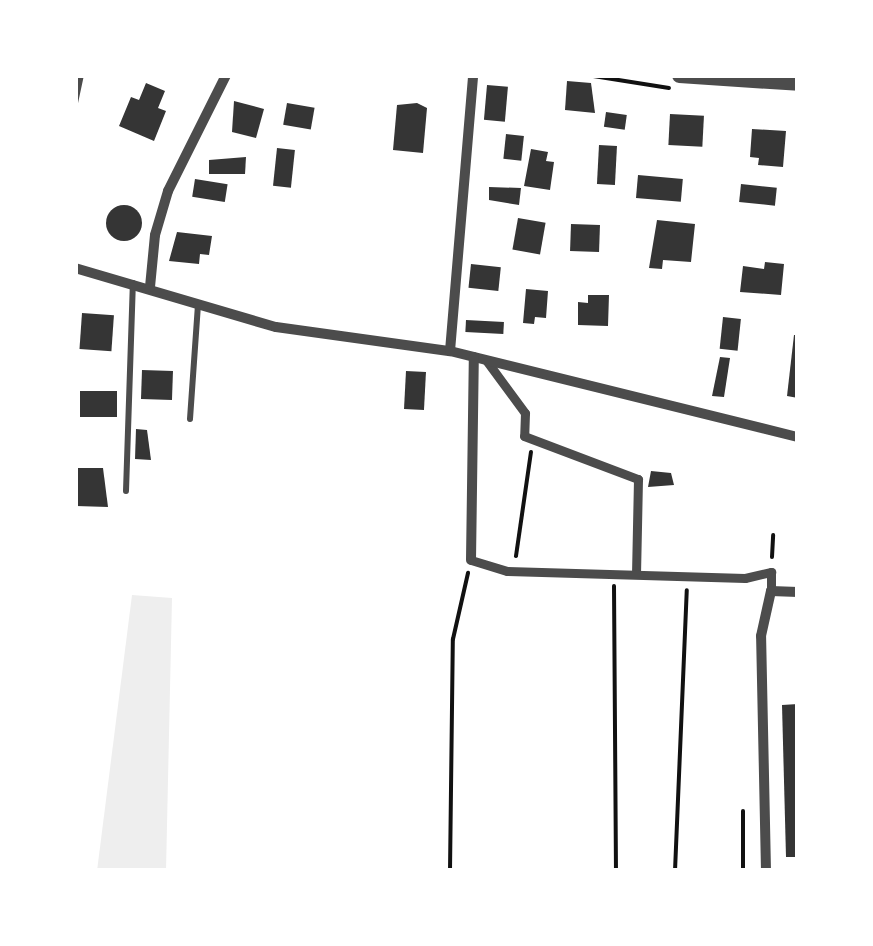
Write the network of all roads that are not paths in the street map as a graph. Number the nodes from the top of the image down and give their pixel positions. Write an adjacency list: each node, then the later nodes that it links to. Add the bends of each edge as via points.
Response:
1 (81, 75): 6 (lane)
2 (226, 75): 9 (street, via 168,191 154,235)
3 (474, 75): 11 (street)
4 (679, 75): 5 (street)
5 (798, 83)
6 (75, 103)
7 (75, 268): 8 (street)
8 (133, 282): 9 (street); 16 (lane)
9 (150, 287): 10 (street)
10 (198, 304): 11 (street, via 276,327); 14 (lane)
11 (450, 351): 12 (street)
12 (474, 357): 13 (street); 17 (street)
13 (486, 360): 15 (street); 18 (street, via 526,412 524,436 638,479)
14 (190, 419)
15 (798, 437)
16 (126, 492)
17 (471, 560): 18 (street, via 507,571)
18 (636, 573): 19 (street, via 771,572)
19 (770, 591): 20 (street); 21 (street, via 759,691)
20 (798, 592)
21 (766, 871)

